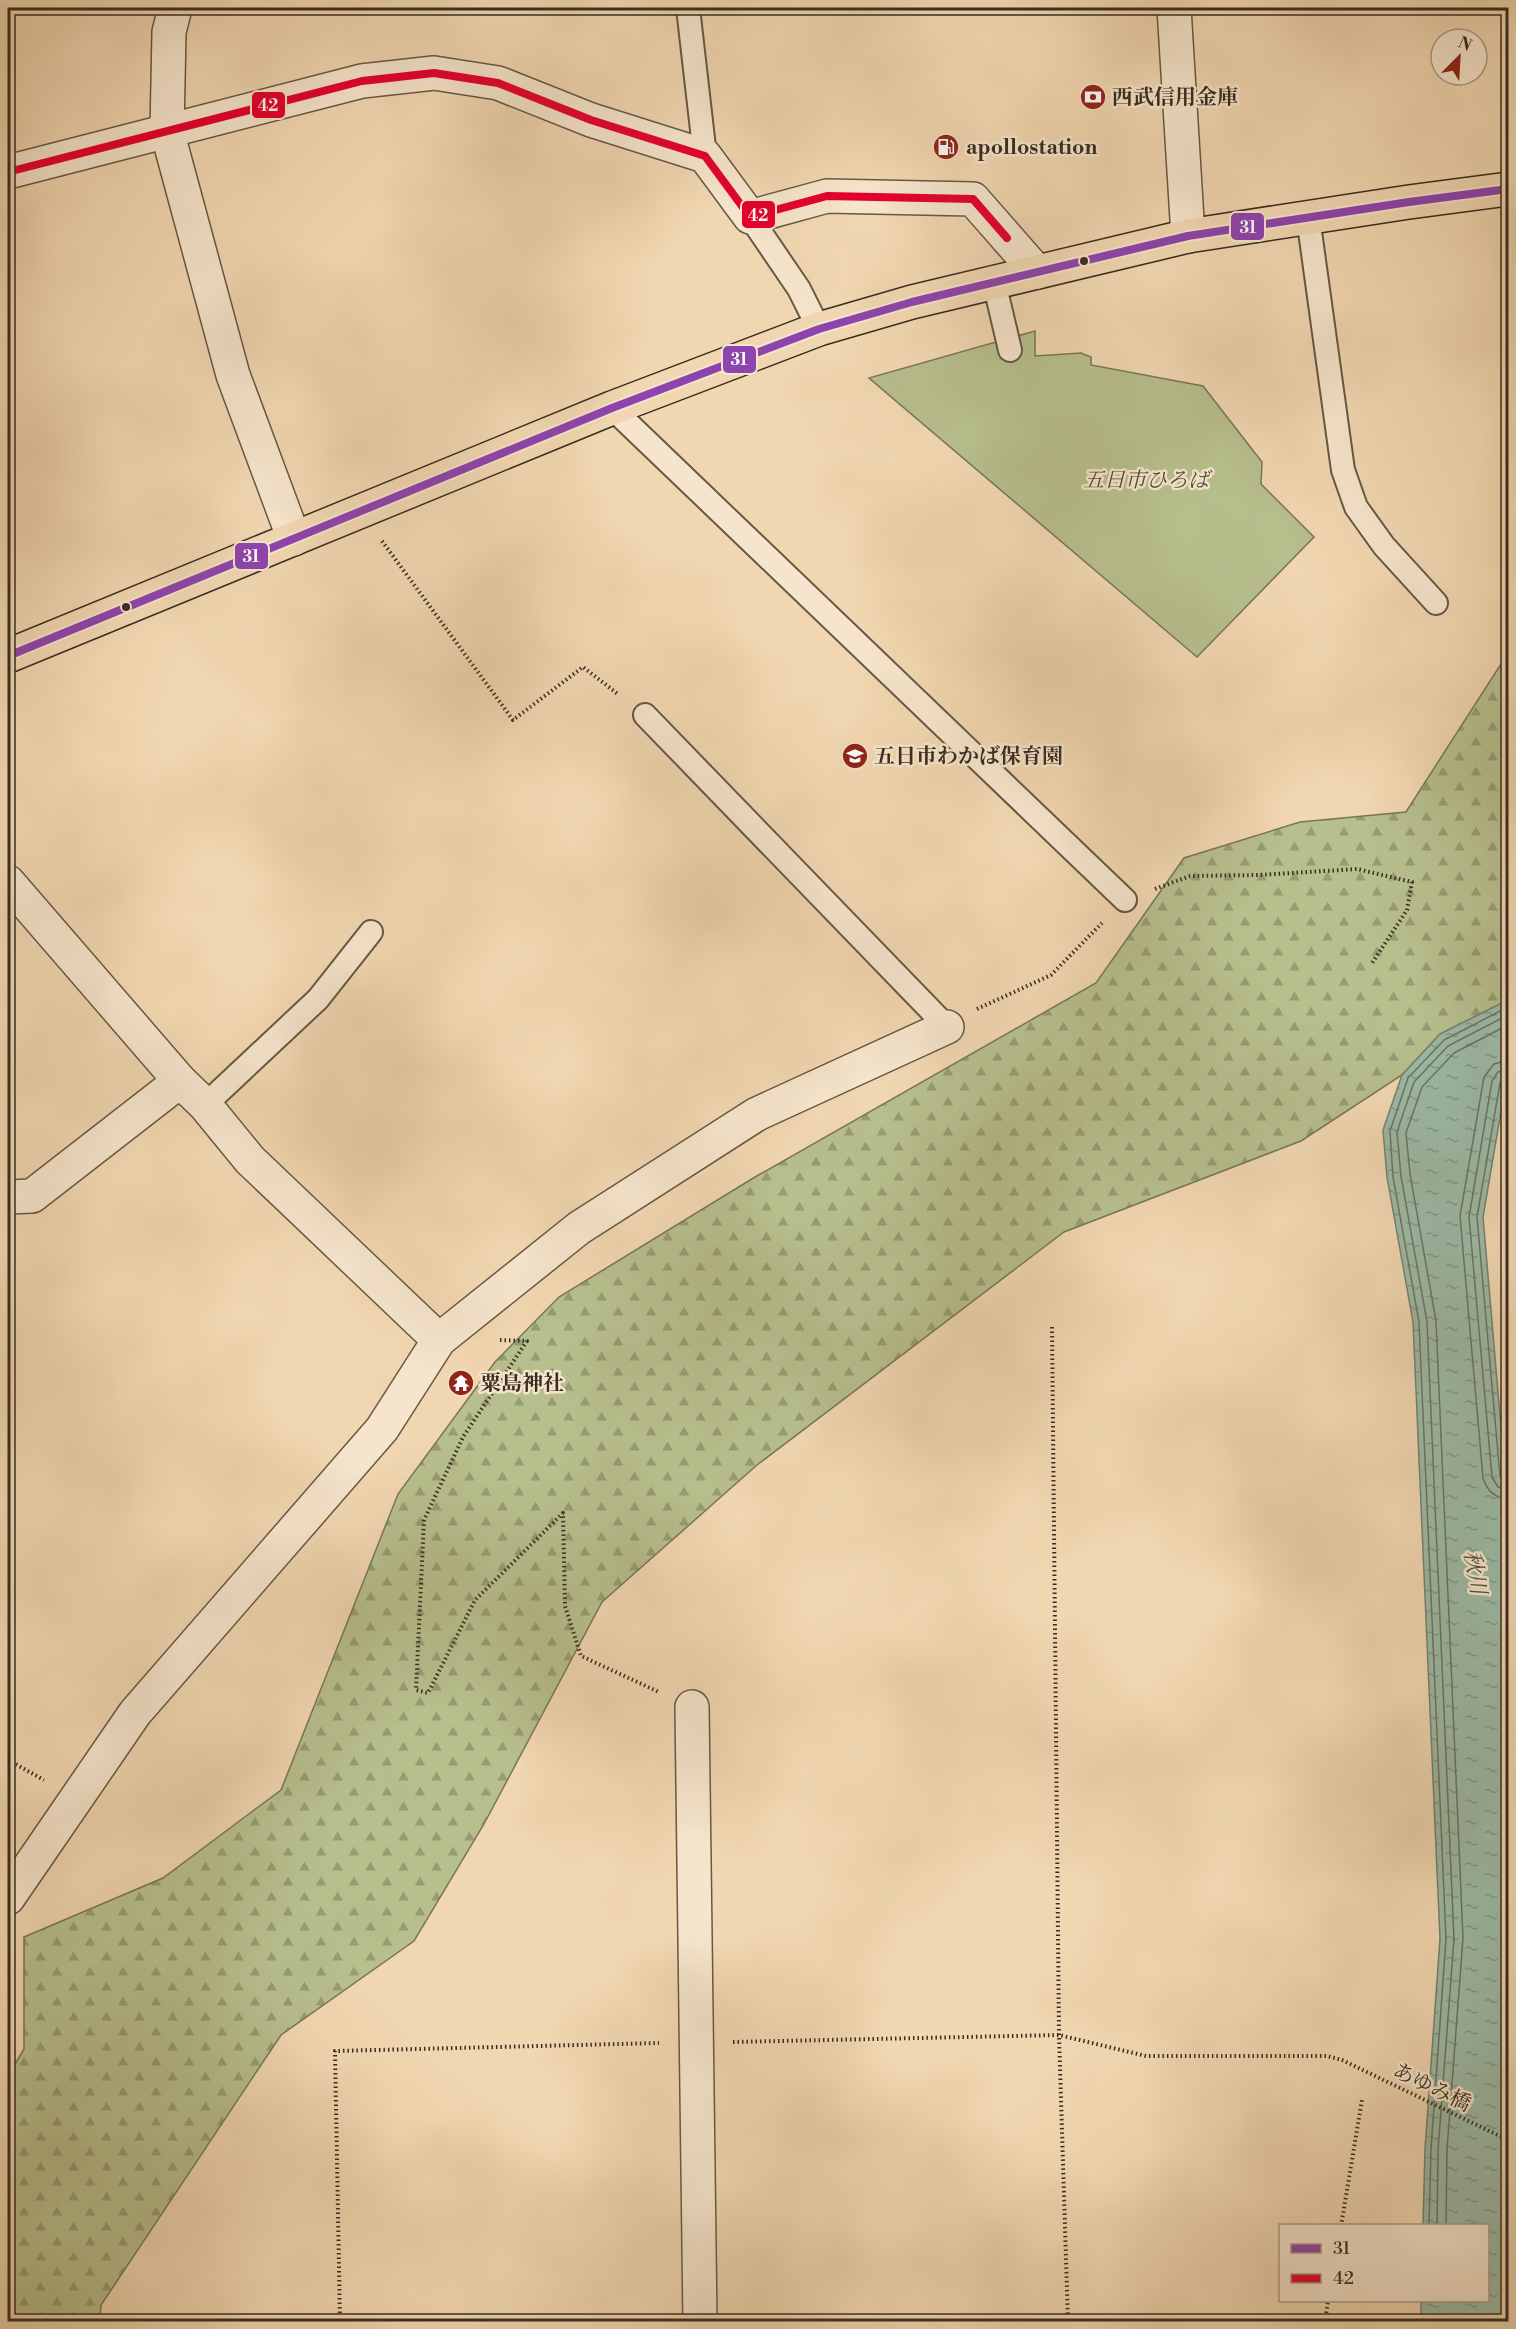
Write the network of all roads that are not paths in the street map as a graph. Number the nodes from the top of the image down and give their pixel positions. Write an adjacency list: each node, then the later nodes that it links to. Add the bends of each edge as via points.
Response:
1 (175, 8): 4 (street, via 169,32)
2 (688, 8): 5 (lane)
3 (1174, 8): 10 (street)
4 (167, 131): 5 (street, via 362,81 434,73 498,83 591,120); 6 (street); 16 (street, via 233,375)
5 (705, 156): 8 (street)
6 (8, 172)
7 (1509, 189): 9 (main road)
8 (750, 217): 11 (street, via 827,196 972,199); 13 (lane, via 799,290)
9 (1308, 217): 10 (main road); 17 (lane, via 1343,470 1356,507 1384,546)
10 (1188, 236): 11 (main road)
11 (1037, 272): 12 (main road)
12 (994, 282): 13 (main road); 14 (lane)
13 (819, 328): 15 (main road)
14 (1011, 350)
15 (612, 408): 16 (main road); 21 (lane)
16 (294, 539): 18 (main road)
17 (1436, 603)
18 (8, 656)
19 (645, 715): 23 (lane)
20 (8, 882): 24 (street)
21 (1125, 900)
22 (371, 932): 25 (lane, via 318,999)
23 (947, 1027): 27 (street, via 757,1114 579,1228)
24 (180, 1081): 25 (street); 26 (street, via 32,1196)
25 (205, 1105): 27 (street, via 250,1160)
26 (8, 1197)
27 (439, 1340): 29 (street, via 382,1429 135,1713)
28 (692, 1707): 30 (street)
29 (8, 1898)
30 (700, 2322)

